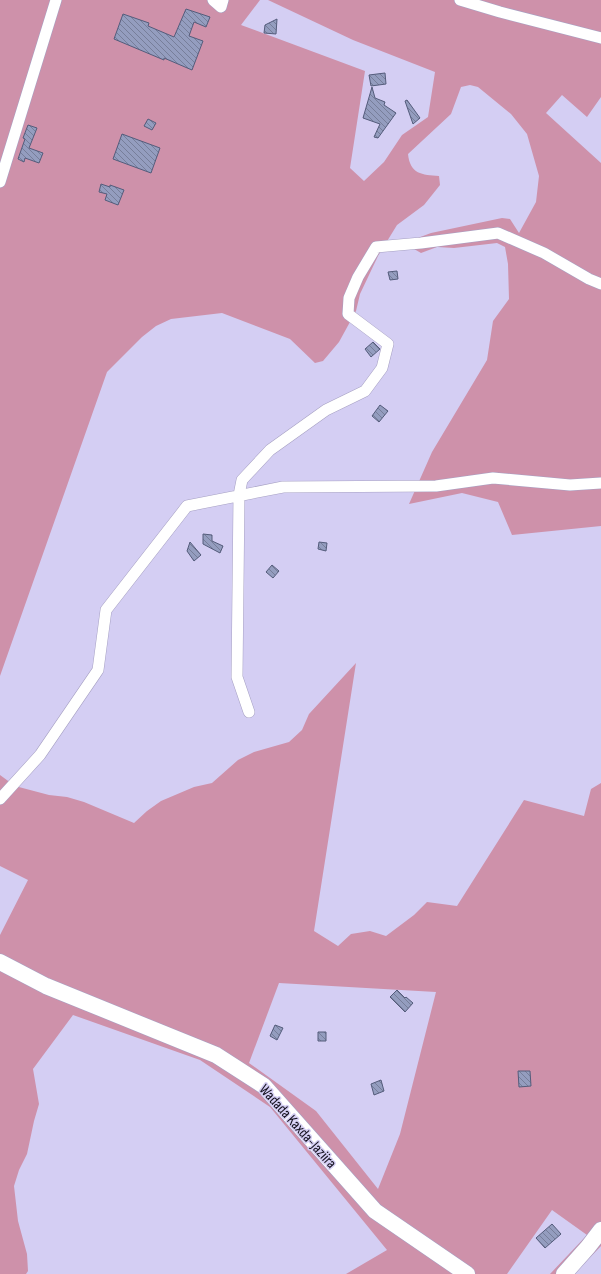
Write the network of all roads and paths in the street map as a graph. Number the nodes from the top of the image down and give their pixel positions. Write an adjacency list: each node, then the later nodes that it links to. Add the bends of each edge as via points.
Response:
1 (56, 0): 6 (street)
2 (213, 0): 3 (street, via 221,7)
3 (223, 0)
4 (460, 0): 5 (street)
5 (601, 38)
6 (0, 182)
7 (601, 284): 9 (street, via 544,252 498,233 376,247 349,298 348,314 388,344 382,368 365,391 326,410 270,450 242,480)
8 (601, 483): 9 (street, via 570,485 492,478 436,486 283,487)
9 (239, 495): 10 (street, via 237,677); 11 (street, via 187,506 106,610 98,670 40,755)
10 (249, 712)
11 (0, 799)
12 (0, 962): 14 (street, Wadada Kaxda-Jaziira, via 46,986 216,1055 264,1086 374,1211)
13 (601, 1230): 15 (street)
14 (466, 1274)
15 (564, 1274)

